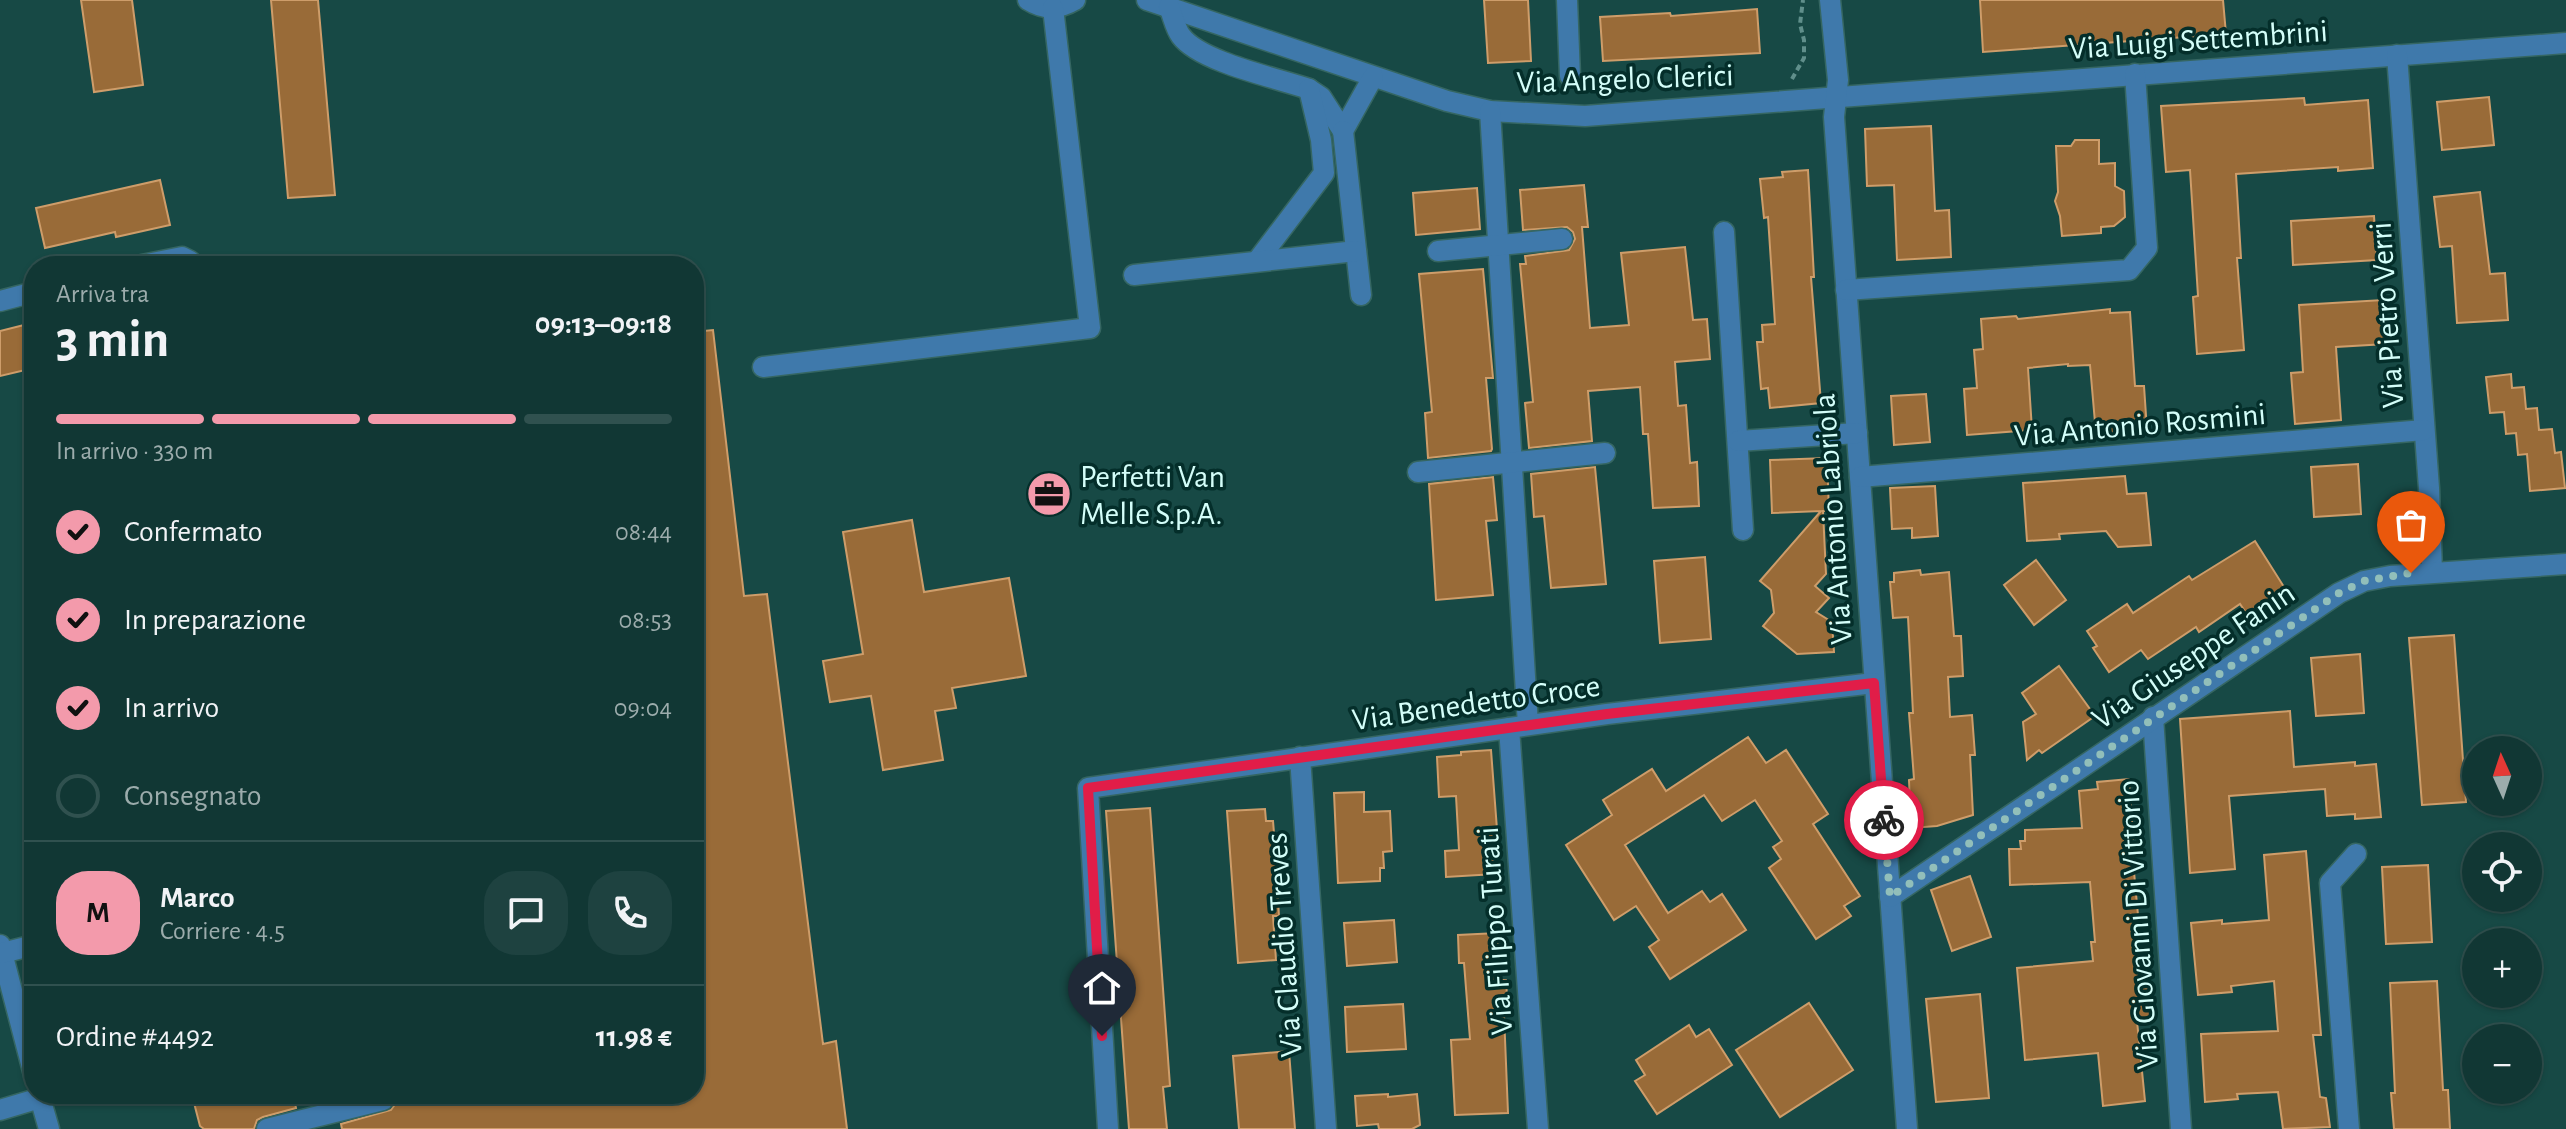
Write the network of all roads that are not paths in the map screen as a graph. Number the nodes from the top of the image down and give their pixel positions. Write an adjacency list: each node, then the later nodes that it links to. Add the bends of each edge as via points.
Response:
1 (1028, 0): 7 (street)
2 (1075, 0): 7 (street)
3 (1147, 0): 6 (street, Via Angelo Clerici)
4 (1567, 0): 11 (street)
5 (1830, 0): 14 (street, Via Antonio Labriola)
6 (1169, 7): 12 (street, Via Angelo Clerici); 13 (street, via 1190,45)
7 (1053, 8): 28 (street, via 1090,328)
8 (2561, 38): 9 (street, Via Luigi Settembrini)
9 (2397, 55): 10 (street, Via Luigi Settembrini); 29 (street, Via Pietro Verri)
10 (2135, 74): 14 (street, Via Luigi Settembrini); 24 (street, via 2147,248 2129,270)
11 (1570, 76)
12 (1373, 77): 15 (street, Via Angelo Clerici); 16 (street)
13 (1309, 89): 16 (street, via 1321,97); 22 (street, via 1324,173)
14 (1835, 97): 15 (street, Via Angelo Clerici, via 1585,116); 24 (street, Via Antonio Labriola)
15 (1490, 111): 19 (street, Via Filippo Turati)
16 (1343, 131): 20 (street)
17 (1724, 232): 31 (street)
18 (1562, 239): 19 (street)
19 (1499, 245): 21 (street); 33 (street, Via Filippo Turati)
20 (1356, 251): 22 (street); 26 (street)
21 (1438, 251)
22 (1258, 260): 23 (street)
23 (1134, 275)
24 (1846, 290): 30 (street, Via Antonio Labriola)
25 (24, 295): 27 (street)
26 (1361, 295)
27 (0, 301)
28 (763, 367)
29 (2424, 430): 35 (street, Via Antonio Rosmini); 38 (street, Via Pietro Verri)
30 (1857, 433): 31 (street); 35 (street, Via Antonio Labriola)
31 (1738, 441): 36 (street)
32 (1605, 453): 33 (street)
33 (1512, 463): 34 (street); 41 (street, Via Filippo Turati)
34 (1418, 472)
35 (1860, 477): 39 (street, Via Antonio Labriola)
36 (1743, 530)
37 (2566, 564): 38 (street, Via Giuseppe Fanin)
38 (2432, 571): 40 (street, Via Giuseppe Fanin, via 2364,581 2339,593)
39 (1874, 683): 41 (street, Via Benedetto Croce); 44 (street, Via Antonio Labriola)
40 (2153, 717): 44 (street, Via Giuseppe Fanin); 58 (street, Via Giovanni Di Vittorio)
41 (1519, 726): 42 (street, Via Benedetto Croce); 56 (street, Via Filippo Turati)
42 (1300, 757): 54 (street, Via Benedetto Croce, via 1088,788); 55 (street, Via Claudio Treves)
43 (2356, 854): 59 (street, via 2330,883)
44 (1890, 897): 57 (street, Via Antonio Labriola)
45 (24, 946): 46 (street)
46 (1, 949): 47 (street)
47 (24, 1037)
48 (24, 1102): 51 (street)
49 (42, 1104): 52 (street)
50 (367, 1104): 53 (street)
51 (0, 1110)
52 (49, 1129)
53 (267, 1129)
54 (1108, 1129)
55 (1326, 1129)
56 (1538, 1129)
57 (1907, 1129)
58 (2181, 1129)
59 (2349, 1129)

